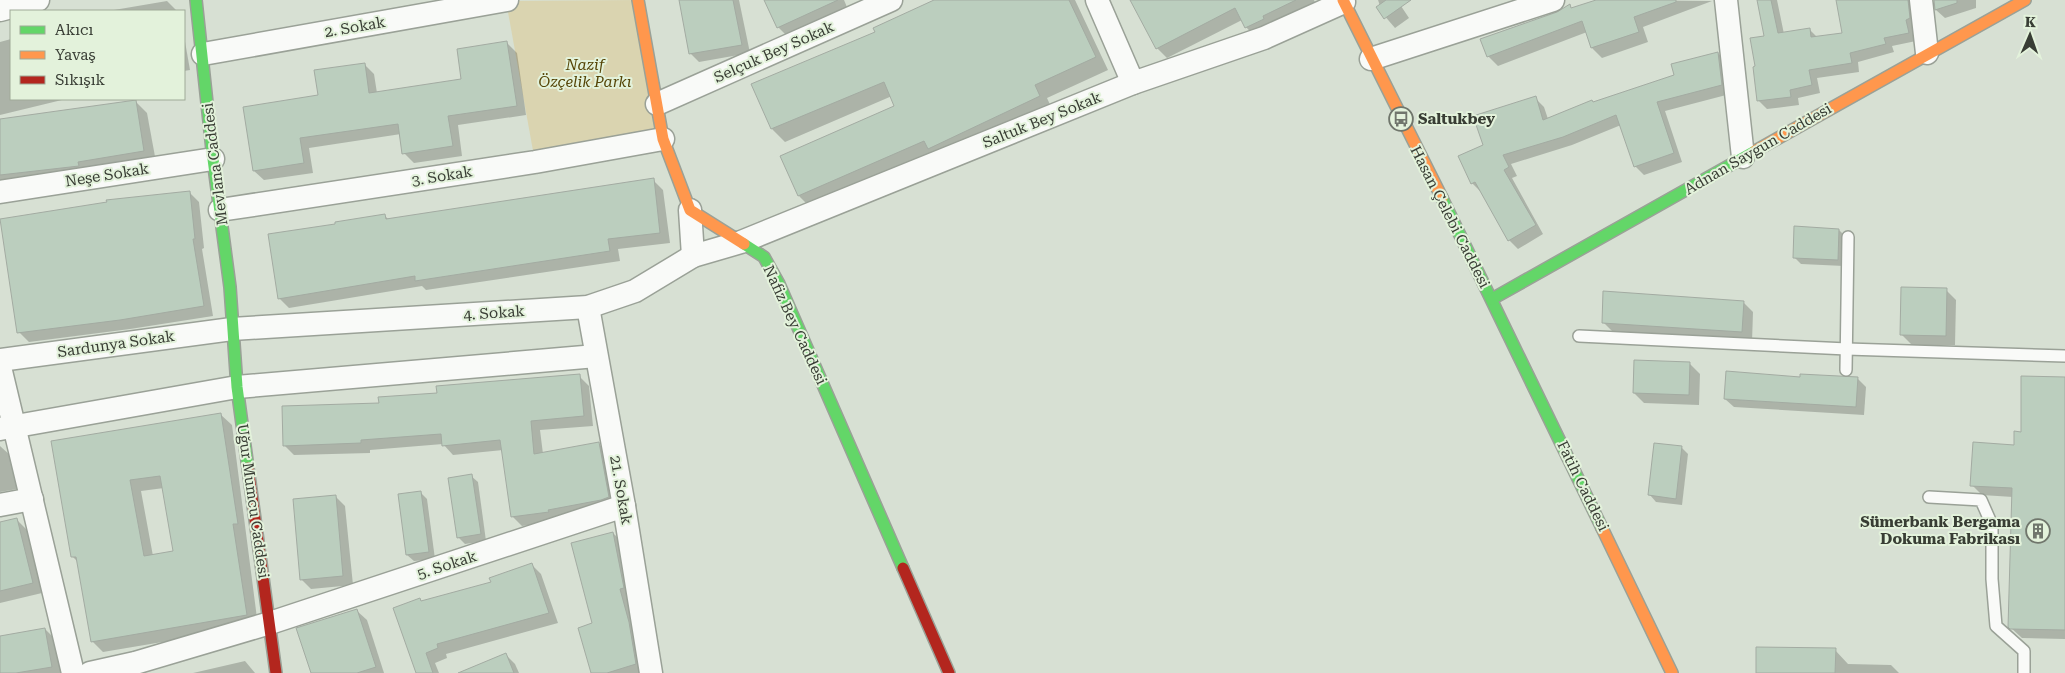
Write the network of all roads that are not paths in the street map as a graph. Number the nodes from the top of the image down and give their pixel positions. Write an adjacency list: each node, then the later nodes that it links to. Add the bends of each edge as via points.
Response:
1 (38, 0): 12 (street)
2 (196, 0): 14 (street, Mevlana Caddesi)
3 (507, 0): 14 (street, 2. Sokak)
4 (638, 0): 17 (street)
5 (891, 0): 17 (street, Selçuk Bey Sokak)
6 (1097, 0): 16 (street)
7 (1550, 0): 15 (street)
8 (1726, 0): 19 (street)
9 (1921, 0): 13 (street)
10 (2025, 0): 13 (street, Adnan Saygun Caddesi)
11 (1344, 1): 15 (street, Hasan Çelebi Caddesi); 16 (street, Saltuk Bey Sokak, via 1264,38)
12 (0, 10)
13 (1926, 53): 19 (street, Adnan Saygun Caddesi)
14 (203, 54): 20 (street, Mevlana Caddesi)
15 (1372, 59): 27 (street, Hasan Çelebi Caddesi)
16 (1134, 83): 25 (street, Saltuk Bey Sokak)
17 (656, 104): 18 (street)
18 (663, 139): 22 (street, 3. Sokak); 23 (street)
19 (1743, 157): 27 (street, Adnan Saygun Caddesi)
20 (213, 159): 21 (street, Neşe Sokak); 22 (street, Mevlana Caddesi)
21 (0, 192)
22 (220, 210): 29 (street, Mevlana Caddesi)
23 (690, 210): 25 (street, Nafiz Bey Caddesi); 26 (street)
24 (1848, 237): 31 (lane)
25 (741, 242): 26 (street, 4. Sokak); 48 (street, Nafiz Bey Caddesi, via 764,257 779,284)
26 (693, 256): 28 (street, 4. Sokak, via 635,291)
27 (1492, 299): 49 (street, Fatih Caddesi)
28 (588, 307): 29 (street, 4. Sokak); 32 (street, 21. Sokak)
29 (232, 329): 34 (street, Sardunya Sokak); 37 (street, Uğur Mumcu Caddesi)
30 (1579, 336): 31 (lane)
31 (1847, 349): 33 (lane); 36 (lane)
32 (596, 356): 37 (street); 42 (street, 21. Sokak)
33 (2065, 356)
34 (0, 360)
35 (0, 367): 38 (street)
36 (1846, 370)
37 (238, 387): 38 (street); 43 (street, Uğur Mumcu Caddesi)
38 (8, 428): 40 (street)
39 (1929, 497): 50 (lane, via 1981,500 1992,525 1996,626 2024,651)
40 (32, 499): 41 (street); 44 (street)
41 (0, 505)
42 (624, 506): 43 (street, 5. Sokak); 47 (street, 21. Sokak)
43 (270, 623): 45 (street, 5. Sokak); 46 (street, Uğur Mumcu Caddesi)
44 (73, 673)
45 (90, 673)
46 (276, 673)
47 (651, 673)
48 (948, 673)
49 (1672, 673)
50 (2024, 673)

